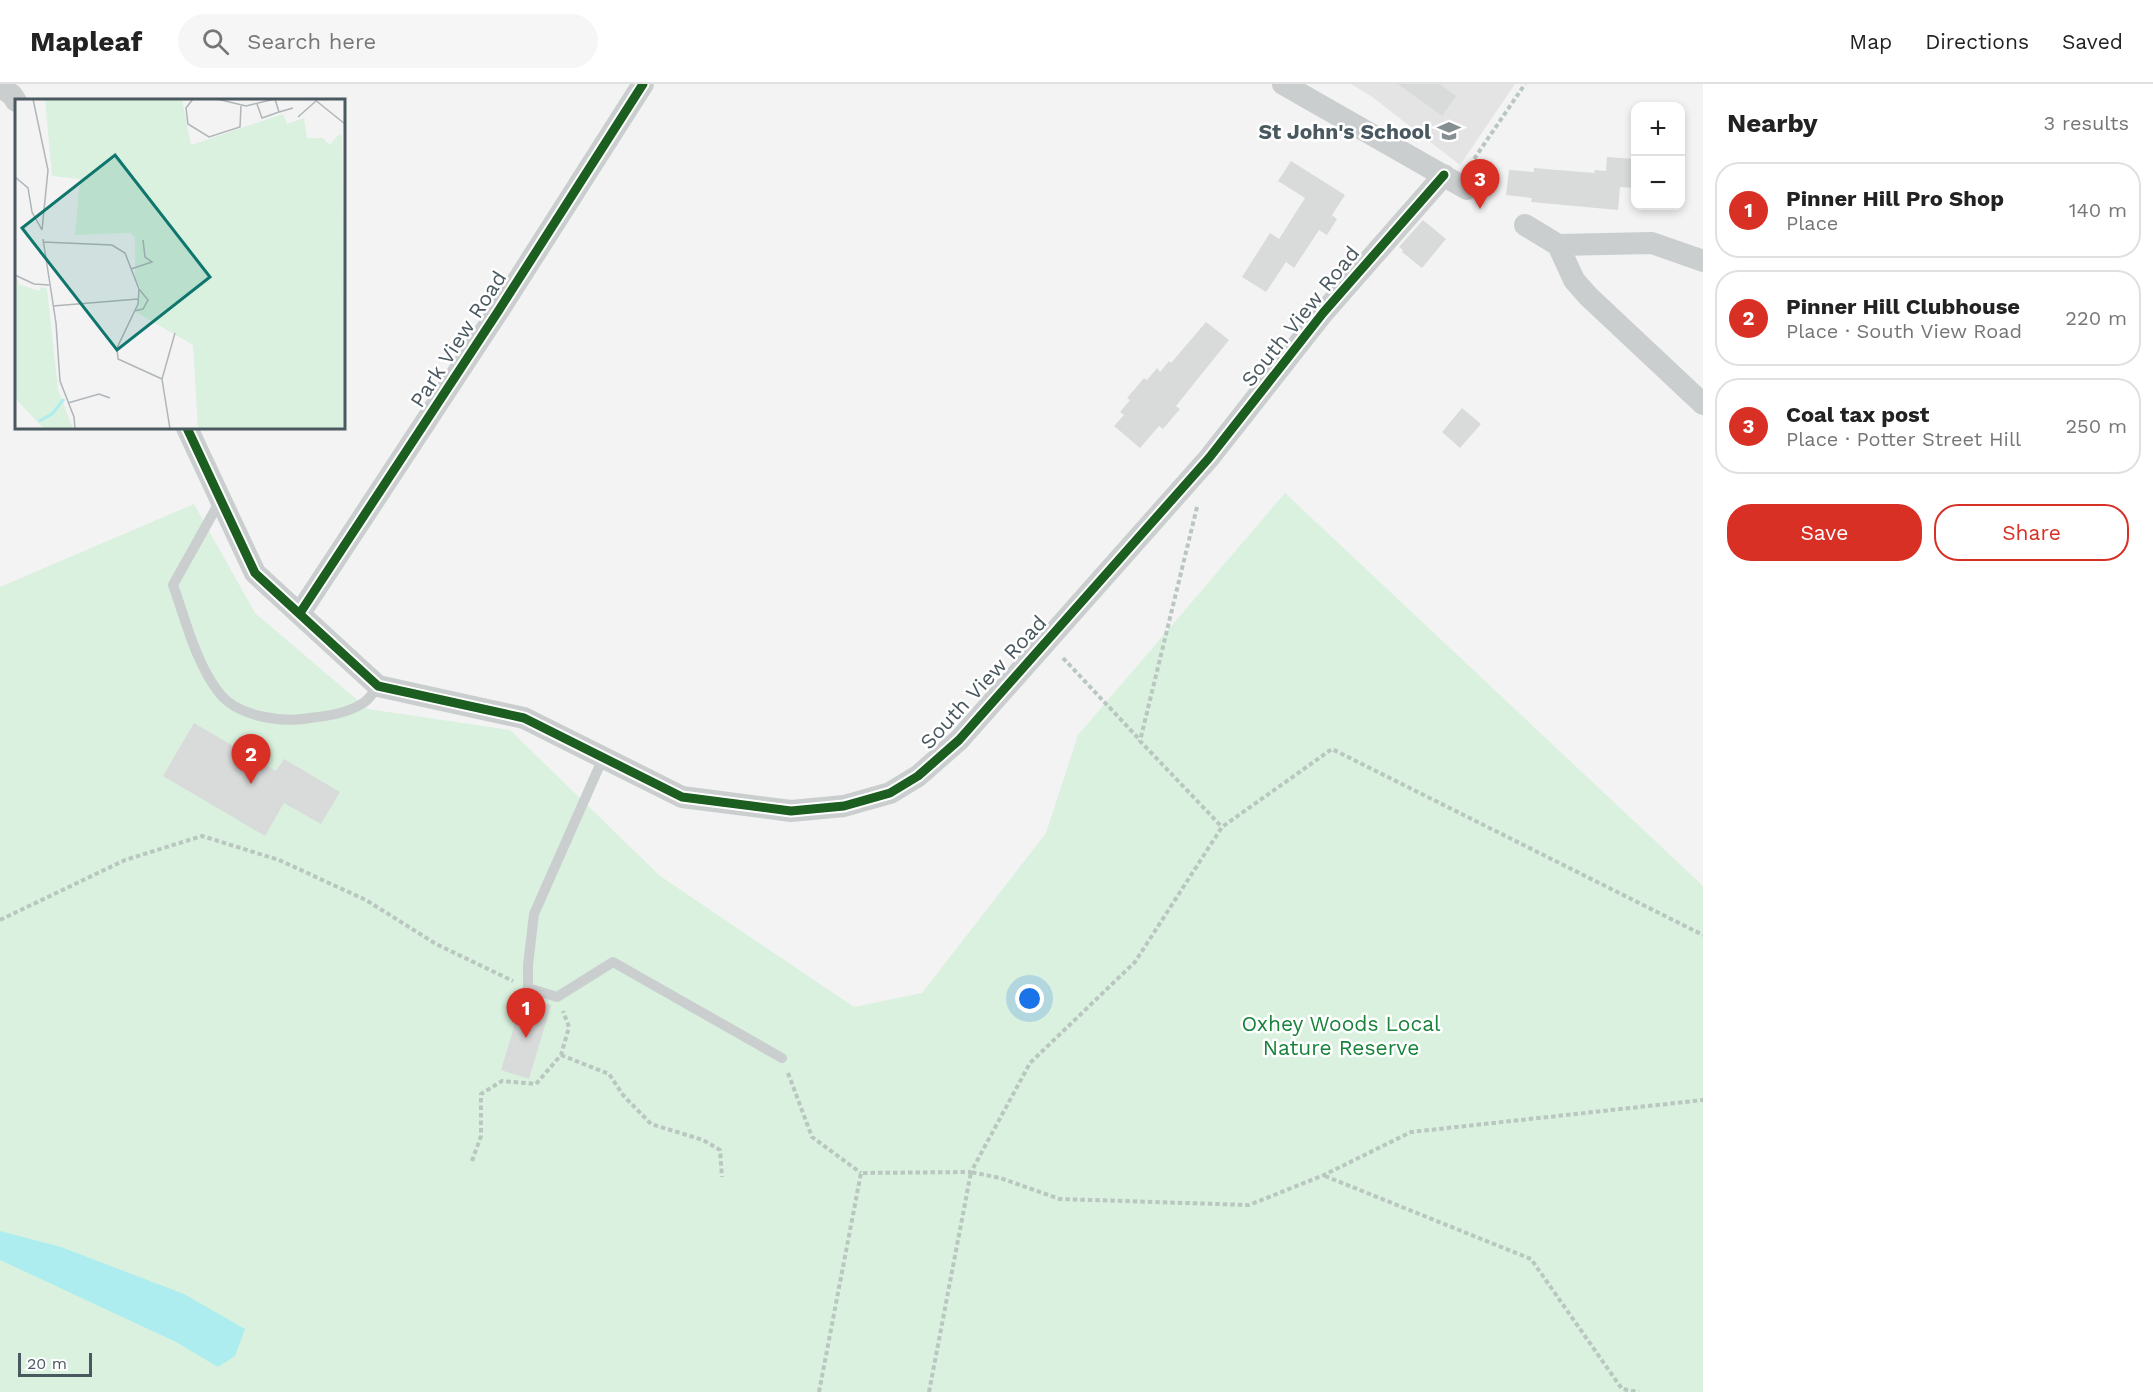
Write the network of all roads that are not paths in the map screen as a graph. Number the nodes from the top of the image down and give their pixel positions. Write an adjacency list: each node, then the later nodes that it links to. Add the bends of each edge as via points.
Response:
1 (643, 84): 13 (street, Park View Road)
2 (1283, 84): 5 (street)
3 (0, 86): 4 (street)
4 (15, 100)
5 (1444, 175): 6 (street); 15 (street, South View Road, via 1323,313 1209,458 959,740 918,776 890,793 844,806 791,812 682,797)
6 (1471, 191)
7 (1525, 225): 8 (street)
8 (1557, 245): 9 (street, via 1652,243); 10 (street, via 1581,288)
9 (1703, 261)
10 (1703, 404)
11 (187, 429): 12 (street)
12 (221, 499): 13 (street, via 255,573); 14 (lane, via 173,585 207,675 222,696 248,712 271,719 303,720 329,716 363,703)
13 (300, 613): 14 (street)
14 (378, 686): 15 (street, South View Road, via 524,718)
15 (603, 758): 16 (lane, via 534,914 528,988 557,997 613,962)
16 (782, 1058)

